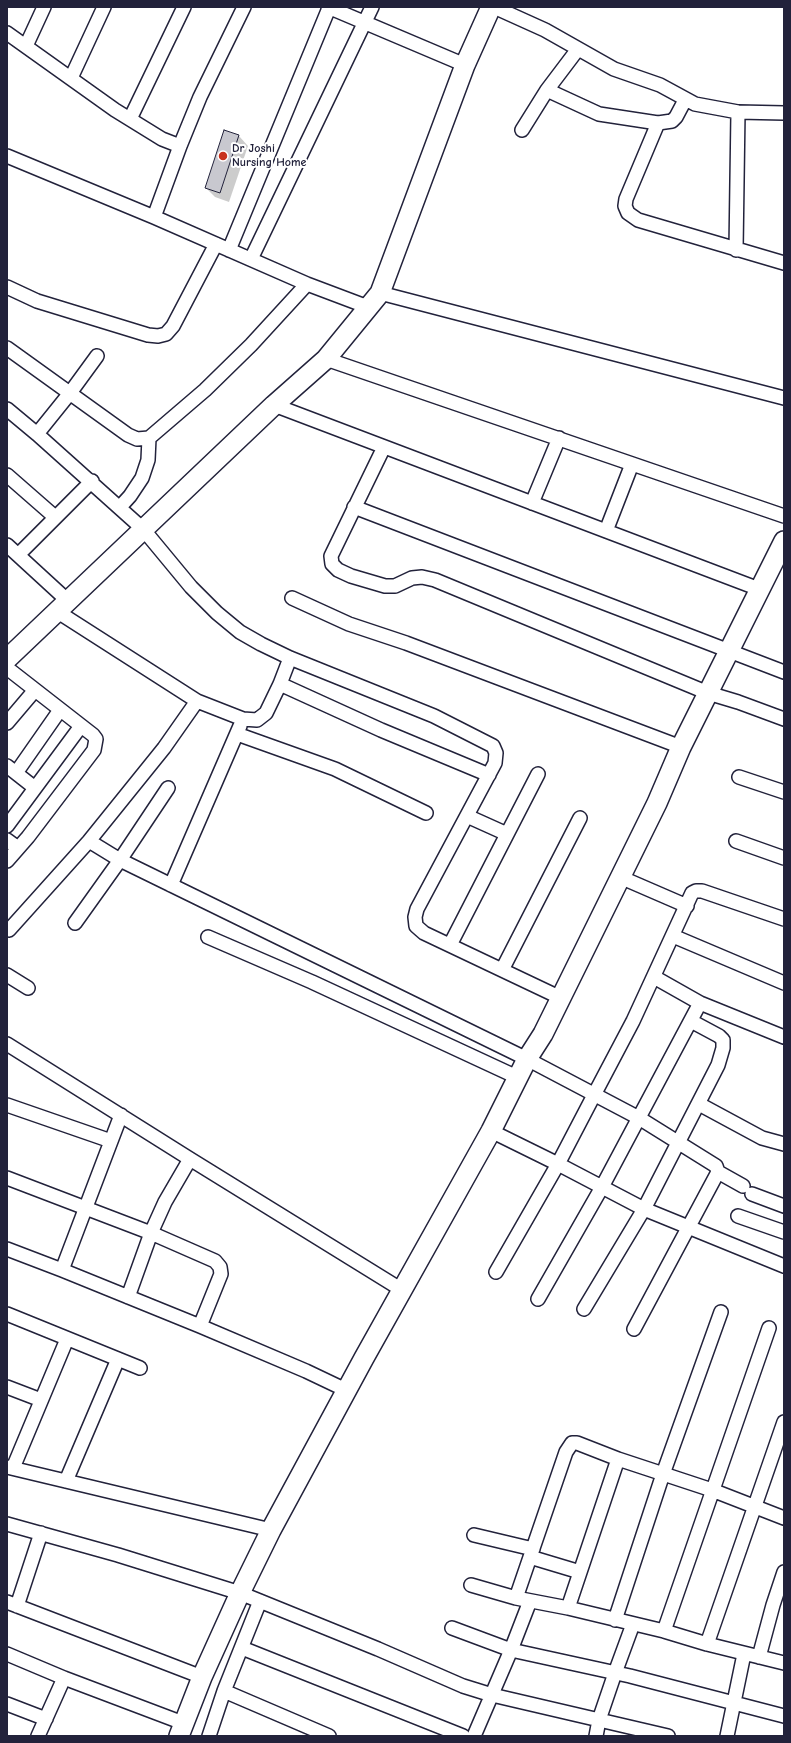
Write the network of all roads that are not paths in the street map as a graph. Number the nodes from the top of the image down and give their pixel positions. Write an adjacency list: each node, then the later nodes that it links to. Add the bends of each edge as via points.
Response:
1 (44, 7): 11 (street)
2 (104, 7): 14 (street)
3 (184, 7): 19 (street)
4 (244, 7): 22 (street, via 200,97)
5 (372, 7): 9 (street)
6 (491, 7): 13 (main road)
7 (494, 7): 12 (street, via 545,30)
8 (335, 9): 9 (street); 26 (street)
9 (365, 23): 13 (street); 28 (street)
10 (7, 33): 11 (street)
11 (26, 46): 14 (street)
12 (578, 49): 15 (street); 16 (street, via 614,69 660,85)
13 (466, 65): 32 (main road)
14 (71, 78): 19 (street)
15 (547, 90): 20 (street, via 599,114); 21 (street)
16 (685, 100): 17 (street); 20 (street, via 672,121)
17 (738, 112): 18 (street); 27 (street)
18 (784, 113)
19 (130, 119): 22 (street, via 162,139)
20 (658, 123): 27 (street, via 626,200 628,213 638,220)
21 (522, 130)
22 (180, 146): 24 (street)
23 (7, 156): 24 (street)
24 (154, 216): 25 (street)
25 (216, 244): 26 (street); 31 (street, via 173,326 166,334 158,336 37,301)
26 (229, 250): 28 (street)
27 (736, 250): 29 (street)
28 (250, 259): 30 (street)
29 (784, 263)
30 (307, 284): 33 (street); 42 (street, via 205,390)
31 (7, 287)
32 (380, 293): 33 (main road); 38 (street)
33 (368, 307): 36 (main road)
34 (7, 348): 37 (street)
35 (97, 356): 37 (street)
36 (326, 359): 39 (main road); 43 (street)
37 (70, 393): 41 (street); 42 (street, via 128,435 137,439)
38 (784, 398)
39 (274, 406): 44 (street); 53 (main road)
40 (7, 409): 41 (street)
41 (38, 434): 47 (street)
42 (149, 438): 49 (street, via 148,460 142,478)
43 (559, 438): 45 (street); 48 (street)
44 (384, 447): 48 (street); 50 (street)
45 (632, 464): 51 (street); 54 (street)
46 (7, 475): 52 (street)
47 (92, 481): 49 (street); 52 (street)
48 (532, 503): 54 (street)
49 (120, 507): 53 (street)
50 (354, 508): 61 (street); 68 (street, via 331,556 332,564 338,570 385,586 395,586 412,578 435,580)
51 (784, 516)
52 (55, 518): 57 (street)
53 (143, 529): 60 (main road); 62 (street, via 190,587 216,613 240,632)
54 (606, 531): 58 (street)
55 (784, 541): 58 (main road)
56 (7, 545): 57 (street)
57 (19, 554): 60 (street)
58 (759, 588): 61 (main road)
59 (292, 598): 76 (street, via 349,624)
60 (63, 606): 63 (main road); 69 (street)
61 (729, 650): 65 (street); 68 (main road)
62 (290, 658): 66 (street); 79 (street, via 434,716 483,740 493,746 496,753 495,763)
63 (7, 659)
64 (7, 668): 67 (street)
65 (784, 672)
66 (280, 684): 71 (street, via 266,713 257,720); 79 (street)
67 (35, 690): 70 (street); 73 (street)
68 (708, 693): 72 (street); 76 (main road)
69 (197, 701): 71 (street); 90 (street, via 164,748)
70 (60, 710): 74 (street); 77 (street)
71 (243, 719): 75 (street)
72 (784, 719)
73 (7, 723)
74 (81, 726): 81 (street); 92 (street, via 96,739 94,750)
75 (237, 734): 84 (street, via 335,769); 97 (street)
76 (681, 747): 96 (main road)
77 (12, 769): 81 (street)
78 (538, 774): 88 (street)
79 (489, 775): 85 (street)
80 (739, 777): 83 (street)
81 (35, 788): 87 (street)
82 (168, 788): 94 (street)
83 (784, 792)
84 (426, 813)
85 (467, 816): 88 (street); 104 (street, via 415,917 416,926 424,933)
86 (580, 818): 105 (street)
87 (7, 826)
88 (507, 834): 104 (street)
89 (7, 840): 92 (street)
90 (89, 841): 94 (street); 101 (street)
91 (736, 841): 93 (street)
92 (18, 848): 95 (street)
93 (784, 858)
94 (120, 860): 97 (street); 100 (street)
95 (7, 861)
96 (620, 878): 98 (street); 110 (main road)
97 (171, 885): 115 (street)
98 (687, 906): 99 (street, via 692,893 702,891); 102 (street)
99 (784, 919)
100 (75, 923)
101 (9, 930)
102 (673, 936): 107 (street); 108 (street)
103 (208, 937): 116 (street)
104 (450, 945): 105 (street)
105 (502, 970): 110 (street)
106 (7, 975): 109 (street)
107 (654, 977): 111 (street); 117 (street)
108 (784, 983)
109 (28, 988)
110 (561, 998): 115 (main road)
111 (700, 1003): 112 (street); 113 (street)
112 (691, 1021): 118 (street, via 718,1036 722,1040 723,1048 718,1066); 121 (street)
113 (784, 1036)
114 (7, 1044): 120 (street)
115 (527, 1059): 116 (main road); 117 (street)
116 (519, 1078): 122 (main road)
117 (594, 1096): 121 (street); 127 (street)
118 (698, 1104): 124 (street); 125 (street, via 762,1138)
119 (8, 1109): 123 (street)
120 (121, 1115): 123 (street); 126 (street)
121 (639, 1118): 124 (street); 130 (street)
122 (491, 1132): 127 (street); 142 (main road)
123 (111, 1141): 132 (street)
124 (678, 1142): 128 (street, via 716,1166); 133 (street)
125 (784, 1144)
126 (190, 1159): 137 (street, via 165,1202); 142 (street)
127 (558, 1164): 130 (street); 141 (street)
128 (718, 1172): 131 (street, via 747,1190); 135 (street)
129 (7, 1178): 132 (street)
130 (602, 1187): 133 (street); 144 (street)
131 (784, 1206)
132 (86, 1209): 137 (street); 140 (street)
133 (644, 1209): 135 (street); 145 (street)
134 (738, 1216): 136 (street)
135 (689, 1227): 139 (street); 150 (street)
136 (784, 1232)
137 (151, 1233): 143 (street); 148 (street, via 215,1261 220,1267 221,1274)
138 (7, 1249): 140 (street)
139 (784, 1266)
140 (62, 1270): 143 (street)
141 (496, 1272)
142 (402, 1290): 155 (main road)
143 (128, 1296): 148 (street)
144 (538, 1299)
145 (584, 1309)
146 (721, 1312): 160 (street)
147 (7, 1314): 151 (street)
148 (200, 1326): 155 (street)
149 (769, 1328): 162 (street)
150 (634, 1329)
151 (67, 1339): 152 (street); 156 (street)
152 (118, 1359): 153 (street); 161 (street)
153 (140, 1368)
154 (7, 1387): 156 (street)
155 (348, 1391): 166 (main road)
156 (41, 1400): 159 (street)
157 (784, 1422): 163 (street)
158 (618, 1458): 160 (street); 169 (street, via 572,1443 566,1452); 170 (street)
159 (10, 1468): 161 (street)
160 (663, 1474): 162 (street); 179 (street)
161 (66, 1481): 166 (street)
162 (712, 1490): 163 (street); 182 (street)
163 (754, 1508): 164 (street); 183 (street)
164 (784, 1518)
165 (7, 1524): 167 (street)
166 (271, 1530): 173 (main road)
167 (41, 1533): 173 (street, via 118,1554); 177 (street)
168 (474, 1535): 169 (street)
169 (531, 1553): 170 (street); 174 (street)
170 (580, 1572): 178 (street)
171 (784, 1572): 188 (street)
172 (471, 1585): 174 (street)
173 (240, 1593): 175 (street); 191 (main road)
174 (516, 1598): 176 (street)
175 (260, 1601): 184 (street); 194 (street, via 450,1681)
176 (530, 1601): 178 (street); 185 (street)
177 (12, 1604): 191 (street)
178 (568, 1608): 179 (street)
179 (615, 1620): 180 (street)
180 (633, 1624): 182 (street); 190 (street)
181 (452, 1628): 185 (street)
182 (664, 1631): 183 (street)
183 (707, 1644): 187 (street)
184 (242, 1648): 193 (street); 204 (street)
185 (511, 1650): 190 (street); 194 (street)
186 (7, 1654): 192 (street)
187 (744, 1654): 188 (street); 195 (street)
188 (759, 1657): 189 (street)
189 (784, 1663)
190 (615, 1673): 195 (street); 199 (street)
191 (202, 1677): 200 (main road)
192 (64, 1678): 198 (street); 200 (street)
193 (224, 1691): 202 (street); 203 (street)
194 (492, 1695): 199 (street); 205 (street)
195 (734, 1703): 197 (street); 208 (street)
196 (7, 1704): 198 (street)
197 (784, 1716)
198 (46, 1719): 201 (street)
199 (599, 1720): 206 (street); 207 (street)
200 (181, 1730)
201 (38, 1736)
202 (209, 1736)
203 (329, 1736)
204 (463, 1736)
205 (474, 1736)
206 (596, 1736)
207 (668, 1736)
208 (727, 1736)

